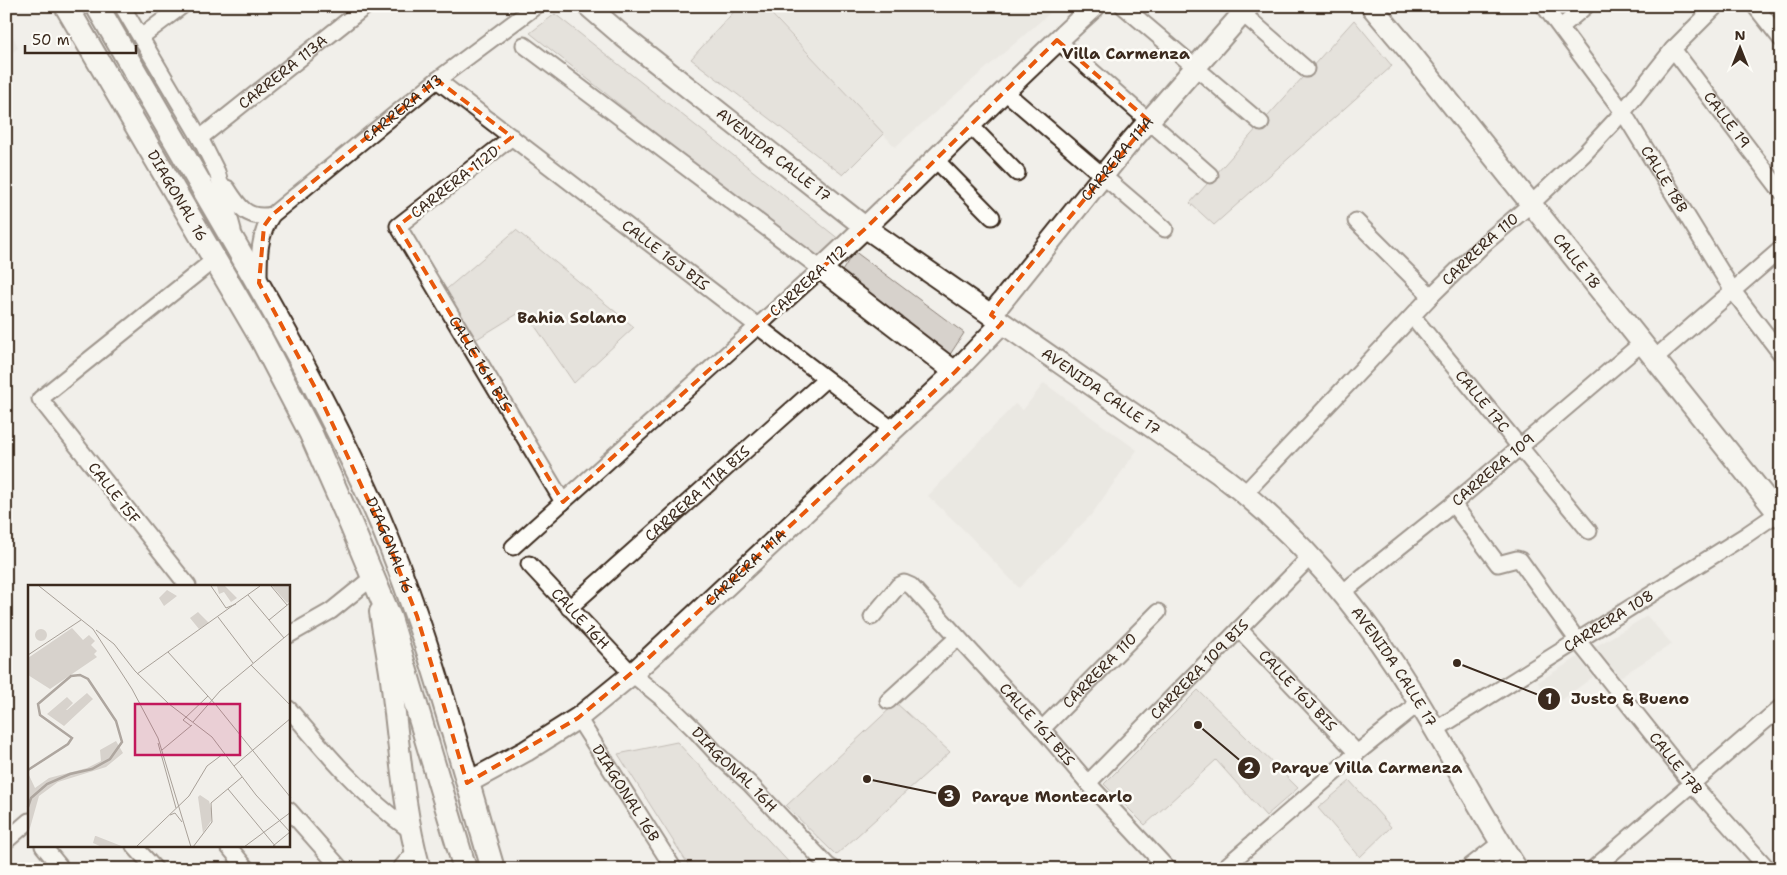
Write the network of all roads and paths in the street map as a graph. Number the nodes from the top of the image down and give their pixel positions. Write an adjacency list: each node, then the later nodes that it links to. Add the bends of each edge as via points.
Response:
1 (66, 6): 47 (main road, DIAGONAL 16)
2 (97, 6): 45 (main road, DIAGONAL 16)
3 (122, 6): 17 (street, DIAGONAL 16)
4 (182, 6): 17 (street)
5 (366, 6): 31 (street, CARRERA 113A)
6 (536, 6): 24 (street, CARRERA 113)
7 (588, 6): 43 (street, AVENIDA CALLE 17)
8 (1095, 6): 19 (street, CARRERA 112)
9 (1123, 6): 22 (street)
10 (1371, 6): 38 (street, CALLE 18)
11 (1544, 6): 16 (street, CALLE 18B)
12 (1586, 6): 16 (street)
13 (1716, 6): 21 (street, CARRERA 110)
14 (1755, 6): 18 (street)
15 (1242, 9): 22 (street, CARRERA 111A); 23 (street)
16 (1561, 27): 26 (street, CALLE 18B)
17 (141, 37): 31 (street, DIAGONAL 16)
18 (1781, 39)
19 (1057, 40): 25 (street, CARRERA 112); 27 (street)
20 (524, 45): 48 (street)
21 (1673, 49): 26 (street, CARRERA 110); 37 (street, CALLE 19)
22 (1196, 68): 27 (street, CARRERA 111A); 28 (street)
23 (1306, 68)
24 (437, 80): 30 (street, CALLE 16J BIS); 39 (street, CARRERA 113)
25 (1004, 91): 29 (street, CARRERA 112); 36 (street)
26 (1623, 112): 38 (street, CARRERA 110); 50 (street, CALLE 18B)
27 (1149, 121): 35 (street); 36 (street, CARRERA 111A)
28 (1261, 123)
29 (970, 125): 32 (street, CARRERA 112); 34 (street)
30 (512, 137): 42 (street, CARRERA 112D); 54 (street, CALLE 16J BIS)
31 (200, 138): 33 (street, DIAGONAL 16)
32 (935, 159): 40 (street); 43 (street, CARRERA 112)
33 (217, 172): 39 (street, via 243,210 253,216); 45 (street, DIAGONAL 16)
34 (1017, 173)
35 (1210, 175)
36 (1103, 176): 44 (street); 53 (street, CARRERA 111A)
37 (1781, 191)
38 (1531, 204): 51 (street, CARRERA 110); 55 (street, CALLE 18)
39 (272, 215): 49 (street, CARRERA 113, via 264,226)
40 (992, 217)
41 (1356, 221): 51 (street)
42 (398, 226): 63 (street, CALLE 16H BIS)
43 (866, 228): 48 (street, CARRERA 112); 53 (street, AVENIDA CALLE 17)
44 (1165, 229)
45 (234, 243): 49 (main road, DIAGONAL 16)
46 (1781, 249): 50 (street)
47 (215, 259): 70 (main road, DIAGONAL 16, via 309,430); 71 (street, CALLE 15F, via 40,399)
48 (821, 269): 54 (street, CARRERA 112); 58 (street)
49 (259, 283): 89 (main road, DIAGONAL 16, via 319,395 390,547 419,624)
50 (1733, 291): 56 (street, CALLE 18B); 57 (street)
51 (1431, 296): 52 (street, CARRERA 110)
52 (1412, 317): 61 (street, CALLE 17C); 62 (street, CARRERA 110)
53 (996, 319): 58 (street, CARRERA 111A); 62 (street, AVENIDA CALLE 17)
54 (758, 326): 59 (street, CALLE 16J BIS); 63 (street, CARRERA 112)
55 (1642, 342): 57 (street, CALLE 18); 61 (street, CARRERA 109)
56 (1781, 354)
57 (1654, 358): 65 (street, CALLE 18)
58 (955, 372): 60 (street, CARRERA 111A)
59 (826, 379): 60 (street, CALLE 16J BIS); 73 (street, CARRERA 111A BIS)
60 (893, 430): 80 (street, CARRERA 111A)
61 (1520, 447): 64 (street, CARRERA 109); 66 (street, CALLE 17C)
62 (1245, 493): 68 (street, AVENIDA CALLE 17)
63 (563, 502): 67 (street, CARRERA 112)
64 (1453, 504): 72 (street, CARRERA 109); 79 (street, CALLE 17B, via 1498,564 1520,560)
65 (1780, 514): 79 (street, CARRERA 108)
66 (1589, 531)
67 (513, 547)
68 (1311, 556): 72 (street, AVENIDA CALLE 17); 76 (street, CARRERA 109 BIS)
69 (528, 564): 73 (street, CALLE 16H)
70 (373, 577): 77 (street, via 331,611); 94 (street, DIAGONAL 16, via 390,672); 106 (main road, DIAGONAL 16, via 390,618)
71 (187, 585)
72 (1342, 593): 82 (street, AVENIDA CALLE 17, via 1392,660)
73 (568, 608): 80 (street, CALLE 16H)
74 (1158, 612): 86 (street, CARRERA 110)
75 (872, 616): 78 (street, CALLE 16I BIS, via 904,583 911,586)
76 (1239, 629): 88 (street, CALLE 16J BIS); 90 (street, CARRERA 109 BIS)
77 (290, 634)
78 (957, 638): 81 (street); 86 (street, CALLE 16I BIS)
79 (1578, 641): 87 (street, CARRERA 108); 91 (street, CALLE 17B)
80 (632, 674): 85 (street, CARRERA 111A); 109 (street, DIAGONAL 16H, via 694,729)
81 (888, 701)
82 (1419, 703): 87 (street, AVENIDA CALLE 17); 88 (street)
83 (1781, 707): 91 (street)
84 (290, 710): 94 (street, via 361,791)
85 (578, 718): 89 (street, CARRERA 111A); 108 (street, DIAGONAL 16B)
86 (1042, 729): 90 (street, CALLE 16I BIS)
87 (1435, 730): 96 (street, AVENIDA CALLE 17)
88 (1357, 753): 111 (street)
89 (467, 783): 107 (main road, DIAGONAL 16)
90 (1088, 783): 110 (street, CALLE 16I BIS)
91 (1692, 784): 114 (street); 115 (street, CALLE 17B)
92 (290, 811): 104 (street)
93 (27, 825): 95 (street)
94 (411, 831): 100 (street, DIAGONAL 16)
95 (6, 841)
96 (1502, 845): 112 (street); 113 (street, AVENIDA CALLE 17)
97 (45, 848): 101 (street)
98 (136, 848): 102 (street)
99 (230, 848): 103 (street)
100 (418, 861): 105 (street)
101 (62, 869)
102 (154, 869)
103 (247, 869)
104 (341, 869)
105 (400, 869)
106 (465, 869)
107 (493, 869)
108 (674, 869)
109 (833, 869)
110 (1168, 869)
111 (1222, 869)
112 (1472, 869)
113 (1517, 869)
114 (1593, 869)
115 (1768, 869)

